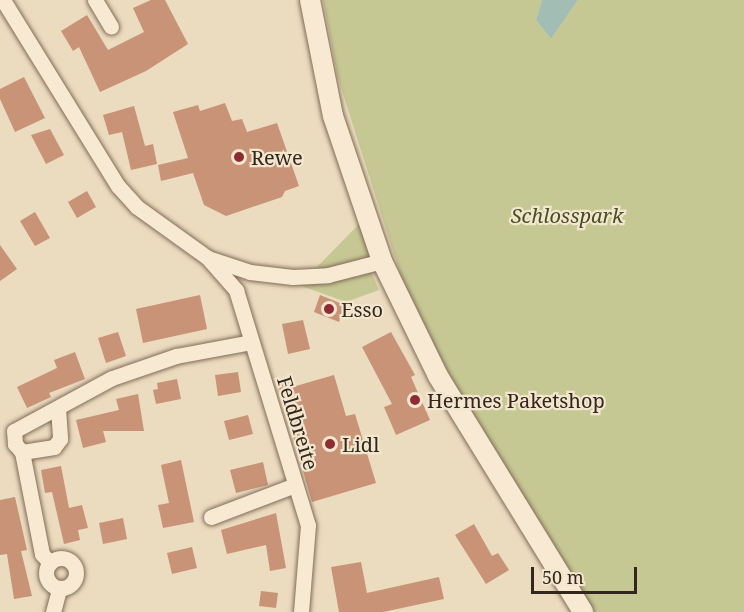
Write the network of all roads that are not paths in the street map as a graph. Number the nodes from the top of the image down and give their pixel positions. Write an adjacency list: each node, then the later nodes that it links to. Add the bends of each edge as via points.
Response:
1 (3, 0): 5 (street, Feldbreite, via 117,186 136,207)
2 (95, 0): 4 (street)
3 (310, 0): 6 (street, via 333,116)
4 (111, 27)
5 (208, 258): 6 (street, Feldbreite, via 250,272 293,277 328,276); 7 (street, Feldbreite, via 236,291)
6 (382, 261): 16 (street, via 438,376)
7 (251, 342): 8 (street, via 141,366); 10 (street, Feldbreite)
8 (58, 408): 9 (street, via 14,431 15,444); 9 (street, via 60,439 54,447)
9 (22, 452): 12 (street, via 42,554)
10 (295, 485): 11 (street); 15 (street, Feldbreite, via 308,525)
11 (212, 517)
12 (50, 563): 13 (street, via 46,576); 13 (street, via 64,559 75,568 73,583)
13 (59, 589): 14 (street)
14 (53, 612)
15 (301, 612)
16 (583, 612)

